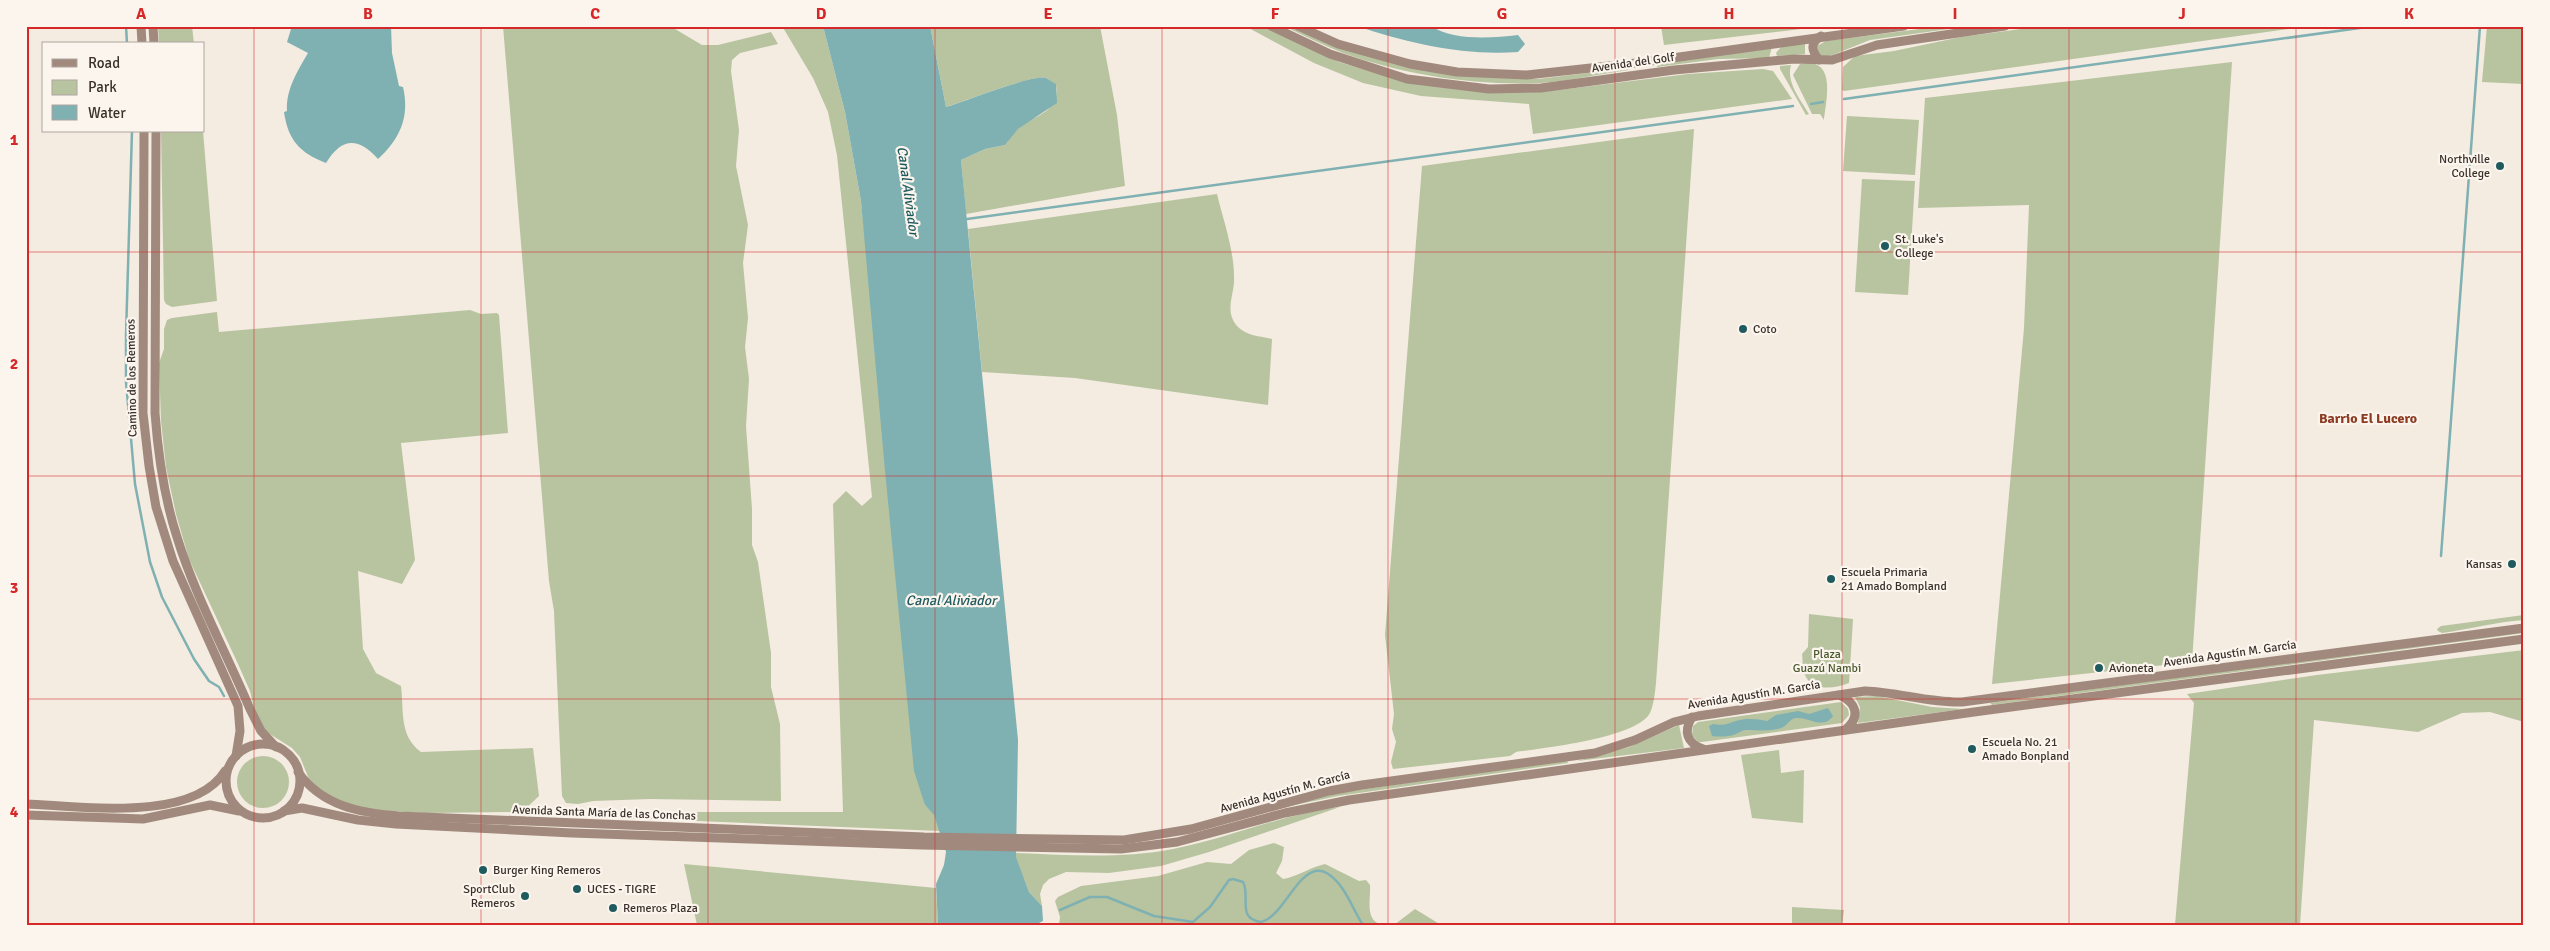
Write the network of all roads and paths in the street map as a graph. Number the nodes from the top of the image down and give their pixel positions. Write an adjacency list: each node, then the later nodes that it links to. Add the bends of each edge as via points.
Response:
1 (141, 26): 9 (main road)
2 (153, 26): 10 (main road)
3 (1271, 26): 11 (main road, Avenida del Golf, via 1330,54 1407,79 1489,90 1541,88 1674,70 1794,59)
4 (1298, 26): 8 (main road, Avenida del Golf, via 1338,44 1410,64 1457,72 1498,74 1561,72)
5 (1904, 26): 8 (main road, Avenida del Golf)
6 (2001, 26): 7 (main road, Avenida del Golf); 11 (main road, Avenida del Golf, via 1876,45 1832,60)
7 (2005, 26)
8 (1821, 36): 11 (main road, via 1812,46)
9 (142, 42)
10 (154, 42)
11 (1819, 60)
12 (144, 132): 21 (main road, Camino de los Remeros, via 143,413 148,466 173,561 238,706 240,731)
13 (156, 132): 19 (main road, Camino de los Remeros, via 155,413 168,504 184,557 250,709 261,731)
14 (2524, 628): 16 (main road, Avenida Agustín M. García, via 1962,702 1933,702 1884,692)
15 (2524, 639): 18 (main road, Avenida Agustín M. García)
16 (1838, 695): 17 (main road, Avenida Agustín M. García); 18 (main road, via 1852,702 1856,712 1853,722)
17 (1692, 717): 20 (main road, via 1687,736); 29 (main road, Avenida Agustín M. García, via 1595,752 1329,791 1161,836)
18 (1845, 730): 20 (main road, Avenida Agustín M. García)
19 (276, 747): 21 (main road, via 255,745); 23 (main road, via 294,761)
20 (1703, 749): 29 (main road, Avenida Agustín M. García, via 1334,803 1153,847 1121,849)
21 (236, 756): 22 (main road)
22 (229, 765): 24 (main road, via 209,790 172,803 142,808); 26 (main road, via 226,781 229,797)
23 (298, 772): 25 (main road, via 297,793); 28 (main road, Avenida Santa María de las Conchas, via 316,793 370,814)
24 (26, 804)
25 (284, 811): 26 (main road, via 262,818); 28 (main road, Avenida Santa María de las Conchas, via 302,808 358,820 572,833)
26 (244, 813): 27 (main road, via 210,805 143,819)
27 (26, 815)
28 (922, 841): 29 (main road)
29 (1028, 844)

